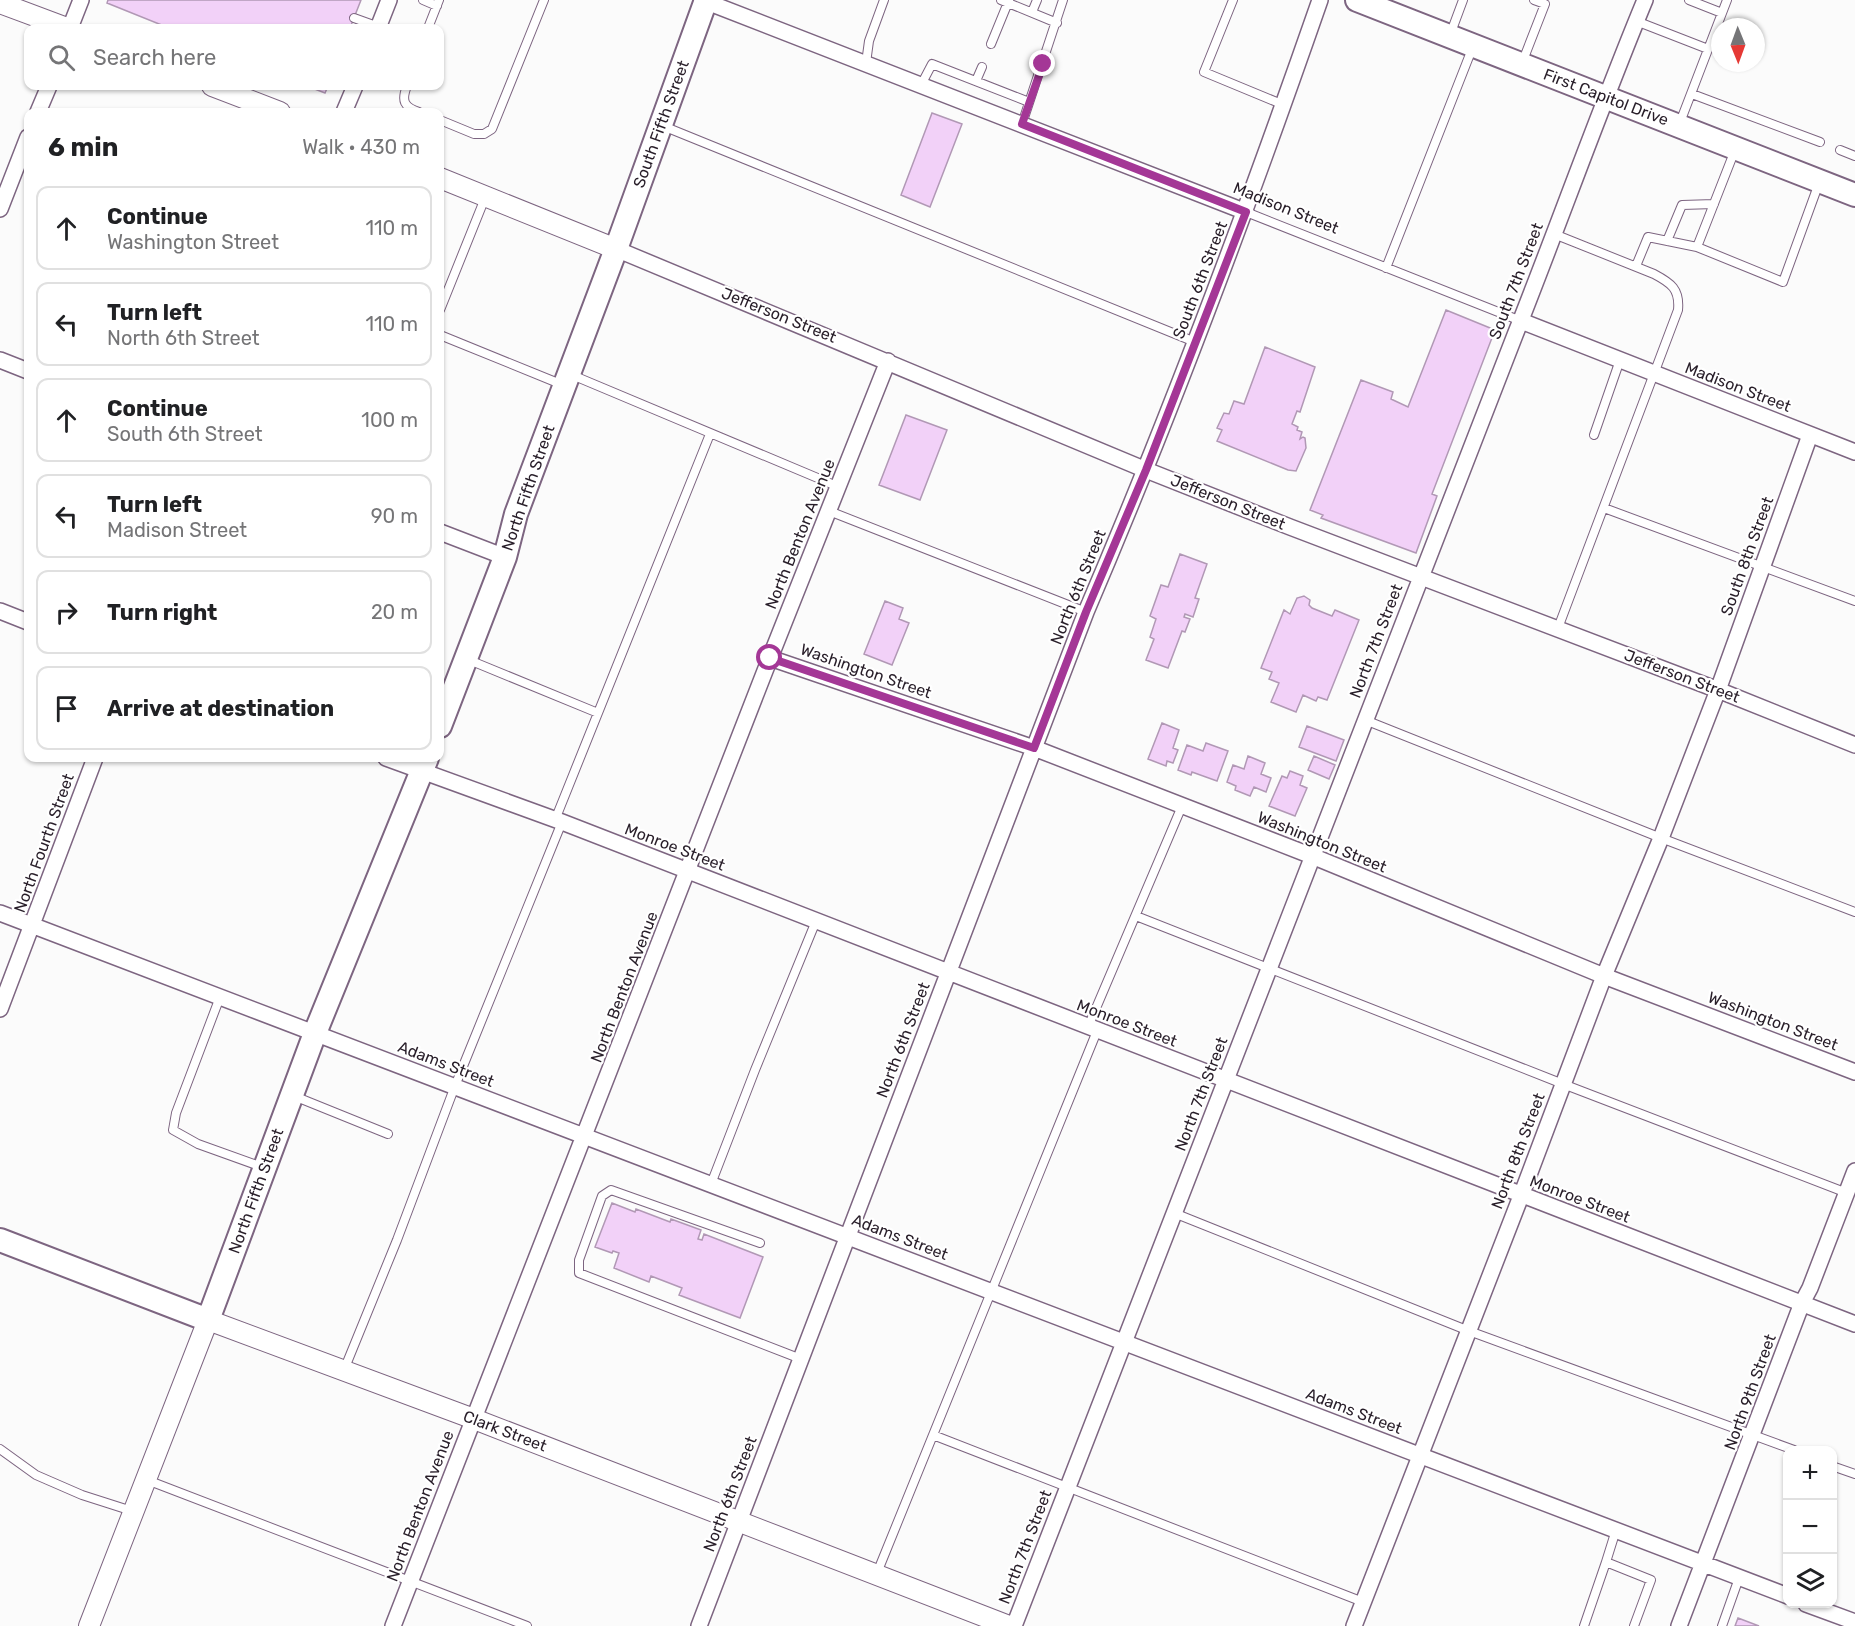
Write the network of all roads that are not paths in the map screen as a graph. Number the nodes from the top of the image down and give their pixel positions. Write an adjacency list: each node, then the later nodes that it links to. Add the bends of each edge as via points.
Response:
1 (81, 0): 26 (street)
2 (389, 0): 28 (street)
3 (423, 0): 19 (lane)
4 (544, 0): 51 (lane, via 492,129 474,134)
5 (704, 0): 34 (street, Madison Street); 53 (main road, South Fifth Street)
6 (884, 0): 34 (lane, via 869,41)
7 (1037, 0): 20 (lane)
8 (1063, 0): 24 (lane)
9 (1233, 0): 46 (lane, via 1204,72)
10 (1320, 0): 46 (street, South 6th Street)
11 (1357, 0): 30 (main road, First Capitol Drive)
12 (1463, 0): 30 (lane)
13 (1534, 0): 35 (lane, via 1545,4)
14 (1645, 0): 23 (street, South 7th Street)
15 (1689, 0): 21 (lane)
16 (1727, 0): 21 (lane)
17 (1006, 1): 20 (lane); 31 (lane)
18 (0, 3): 25 (main road)
19 (438, 3): 29 (lane)
20 (1032, 12): 24 (lane)
21 (1722, 13): 33 (lane)
22 (354, 18): 27 (lane)
23 (1636, 21): 33 (lane); 44 (street, South 7th Street)
24 (1057, 22): 45 (lane)
25 (58, 24)
26 (71, 24)
27 (368, 24)
28 (380, 24)
29 (430, 24)
30 (1449, 36): 32 (main road, First Capitol Drive)
31 (991, 44)
32 (1474, 46): 35 (main road, First Capitol Drive); 72 (lane)
33 (1708, 49): 43 (lane)
34 (866, 63): 38 (street, Madison Street)
35 (1521, 64): 44 (main road, First Capitol Drive)
36 (982, 67): 37 (lane)
37 (976, 81): 38 (lane, via 932,64); 45 (lane)
38 (921, 85): 52 (street, Madison Street)
39 (47, 90): 47 (street)
40 (222, 90): 48 (main road)
41 (353, 90): 49 (street)
42 (405, 90): 50 (lane, via 403,96)
43 (1692, 94): 54 (lane); 55 (lane)
44 (1606, 96): 54 (main road, First Capitol Drive); 67 (street, South 7th Street)
45 (1029, 102): 52 (lane)
46 (1284, 105): 66 (street, South 6th Street)
47 (40, 108)
48 (270, 108)
49 (346, 108)
50 (409, 108)
51 (444, 122)
52 (1022, 124): 66 (street, Madison Street)
53 (660, 125): 70 (main road, South Fifth Street); 76 (lane)
54 (1679, 125): 57 (main road, First Capitol Drive)
55 (1820, 142)
56 (24, 147): 65 (street)
57 (1736, 148): 61 (main road, First Capitol Drive); 64 (lane)
58 (1840, 150): 59 (lane)
59 (1855, 156)
60 (444, 180): 63 (main road, Jefferson Street)
61 (1820, 181): 62 (main road, First Capitol Drive); 69 (lane, via 1783,282)
62 (1855, 195)
63 (486, 197): 70 (main road, Jefferson Street); 73 (lane)
64 (1714, 204): 68 (lane, via 1682,205); 69 (lane)
65 (0, 209)
66 (1246, 212): 72 (lane, Madison Street); 76 (street, South 6th Street)
67 (1554, 234): 71 (lane); 74 (street, South 7th Street)
68 (1667, 241): 69 (lane); 71 (lane, via 1648,237)
69 (1697, 247)
70 (616, 249): 79 (street, Jefferson Street); 82 (main road, North Fifth Street)
71 (1636, 266): 81 (lane, via 1669,282 1679,299)
72 (1386, 268): 74 (lane, Madison Street)
73 (444, 300)
74 (1521, 321): 78 (street, Madison Street); 94 (street, South 7th Street)
75 (444, 336): 82 (lane)
76 (1195, 342): 87 (street, South 6th Street)
77 (0, 360): 80 (street)
78 (1620, 360): 81 (street, Madison Street); 84 (lane)
79 (888, 361): 87 (street, Jefferson Street); 88 (street, North Benton Avenue)
80 (24, 369)
81 (1655, 374): 85 (street, Madison Street); 89 (lane)
82 (566, 379): 83 (lane); 92 (main road, North Fifth Street, via 516,514)
83 (710, 434): 88 (lane); 103 (lane)
84 (1594, 435)
85 (1810, 435): 86 (street, Madison Street); 93 (street, South 8th Street)
86 (1855, 452)
87 (1146, 470): 94 (street, Jefferson Street); 97 (street, North 6th Street)
88 (839, 487): 90 (street, North Benton Avenue)
89 (1604, 508): 93 (lane); 99 (lane)
90 (829, 511): 97 (lane); 100 (street, North Benton Avenue)
91 (444, 533): 92 (street)
92 (505, 557): 101 (main road, North Fifth Street)
93 (1763, 566): 95 (lane); 102 (street, South 8th Street)
94 (1420, 575): 99 (street, Jefferson Street); 105 (street, North 7th Street)
95 (1855, 602)
96 (0, 611): 98 (street)
97 (1086, 612): 107 (street, North 6th Street)
98 (24, 620)
99 (1558, 628): 102 (street, Jefferson Street)
100 (770, 658): 107 (street, Washington Street); 114 (street, North Benton Avenue)
101 (466, 659): 103 (lane); 104 (main road, North Fifth Street)
102 (1718, 690): 106 (street, Jefferson Street); 112 (street, North 8th Street)
103 (598, 713): 111 (lane)
104 (444, 716)
105 (1365, 720): 112 (lane); 113 (street, North 7th Street)
106 (1855, 746)
107 (1034, 748): 110 (street, Washington Street); 121 (street, North 6th Street)
108 (93, 762): 119 (street, North Fourth Street)
109 (425, 764): 111 (street, Monroe Street); 126 (main road, North Fifth Street)
110 (1182, 806): 113 (street, Washington Street); 117 (lane)
111 (558, 821): 114 (street, Monroe Street); 130 (lane)
112 (1661, 838): 115 (lane); 122 (street, North 8th Street)
113 (1312, 856): 120 (street, North 7th Street); 122 (street, Washington Street)
114 (688, 872): 118 (street, Monroe Street); 133 (street, North Benton Avenue)
115 (1855, 912)
116 (0, 913): 119 (street, Adams Street)
117 (1136, 916): 120 (lane); 125 (lane)
118 (816, 921): 121 (street, Monroe Street); 136 (lane)
119 (32, 925): 123 (street, Adams Street); 124 (street, North Fourth Street)
120 (1269, 967): 128 (street, North 7th Street); 129 (lane)
121 (948, 973): 125 (street, Monroe Street); 140 (street, North 6th Street)
122 (1604, 976): 127 (street, Washington Street); 129 (street, North 8th Street)
123 (220, 997): 126 (street, Adams Street); 134 (lane, via 173,1130 198,1144)
124 (0, 1009)
125 (1092, 1029): 128 (street, Monroe Street); 143 (lane)
126 (315, 1033): 130 (street, Adams Street); 131 (main road, North Fifth Street)
127 (1855, 1072)
128 (1225, 1080): 138 (street, Monroe Street); 139 (street, North 7th Street)
129 (1563, 1084): 137 (lane); 138 (street, North 8th Street)
130 (455, 1086): 133 (street, Adams Street); 150 (lane)
131 (292, 1095): 132 (lane); 134 (main road, North Fifth Street)
132 (388, 1134)
133 (585, 1136): 136 (street, Adams Street); 151 (street, North Benton Avenue)
134 (265, 1168): 145 (main road, North Fifth Street)
135 (1855, 1171): 137 (street, North 9th Street)
136 (711, 1184): 140 (street, Adams Street)
137 (1846, 1192): 144 (street, North 9th Street)
138 (1521, 1196): 144 (street, Monroe Street); 147 (street, North 8th Street)
139 (1174, 1213): 147 (lane); 148 (street, North 7th Street)
140 (848, 1237): 143 (street, Adams Street); 149 (street, North 6th Street)
141 (0, 1240): 145 (main road, Clark Street)
142 (760, 1243): 149 (lane, via 611,1190 602,1196 579,1260 579,1273)
143 (991, 1292): 148 (street, Adams Street); 152 (lane)
144 (1802, 1303): 146 (street, Monroe Street); 153 (street, North 9th Street)
145 (208, 1320): 150 (main road, Clark Street); 159 (main road, North Fifth Street)
146 (1855, 1324)
147 (1469, 1330): 153 (lane); 156 (street, North 8th Street)
148 (1124, 1342): 156 (street, Adams Street); 160 (street, North 7th Street)
149 (801, 1359): 162 (street, North 6th Street)
150 (344, 1370): 151 (main road, Clark Street)
151 (474, 1419): 162 (main road, Clark Street); 168 (street, North Benton Avenue)
152 (933, 1435): 160 (lane); 166 (lane)
153 (1754, 1435): 154 (lane); 165 (street, North 9th Street)
154 (1783, 1446)
155 (0, 1449): 161 (lane, via 36,1475)
156 (1420, 1456): 163 (street, Adams Street); 170 (street, North 8th Street)
157 (1837, 1467): 158 (lane)
158 (1855, 1474)
159 (146, 1479): 161 (main road, North Fifth Street); 168 (lane)
160 (1068, 1487): 170 (lane); 178 (street, North 7th Street)
161 (133, 1512): 173 (main road, North Fifth Street)
162 (739, 1521): 166 (main road, Clark Street); 176 (street, North 6th Street)
163 (1616, 1530): 164 (lane); 165 (street, Adams Street)
164 (1606, 1562): 180 (lane); 181 (lane, via 1651,1580)
165 (1703, 1565): 167 (street, Adams Street); 182 (street, North 9th Street)
166 (877, 1575): 177 (main road, Clark Street)
167 (1739, 1578): 169 (street, Adams Street); 183 (lane)
168 (411, 1581): 174 (street, North Benton Avenue); 175 (lane)
169 (1783, 1594)
170 (1363, 1602): 179 (street, North 8th Street)
171 (1817, 1608): 172 (street)
172 (1855, 1622)
173 (89, 1626)
174 (393, 1626)
175 (527, 1626)
176 (699, 1626)
177 (1009, 1626)
178 (1014, 1626)
179 (1353, 1626)
180 (1584, 1626)
181 (1634, 1626)
182 (1679, 1626)
183 (1722, 1626)

